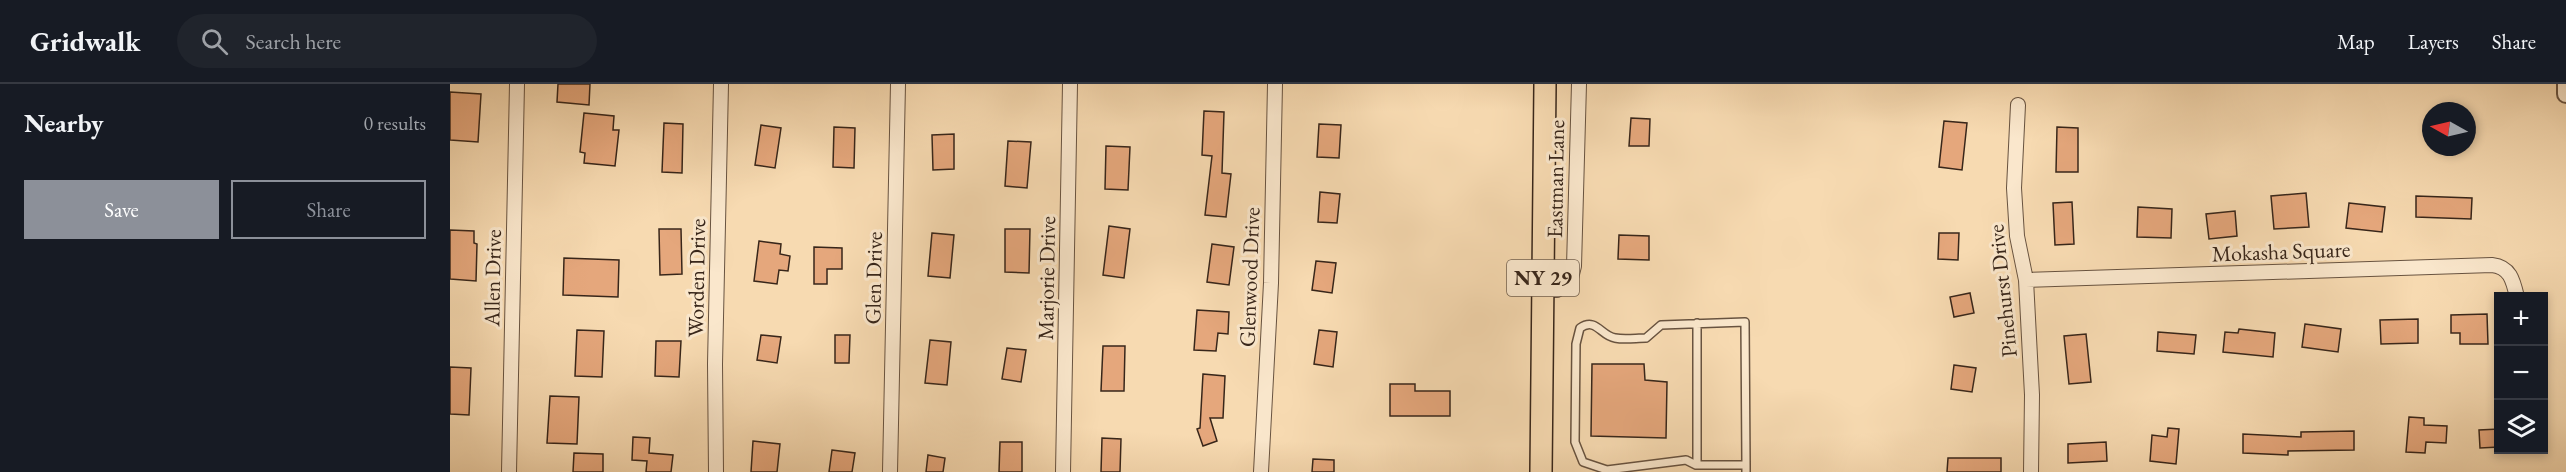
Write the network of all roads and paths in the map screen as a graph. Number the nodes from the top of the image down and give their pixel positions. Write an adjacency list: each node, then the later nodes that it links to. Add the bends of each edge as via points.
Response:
1 (517, 84): 17 (street, Allen Drive)
2 (721, 84): 18 (street, Worden Drive)
3 (898, 84): 19 (street, Glen Drive)
4 (1070, 84): 20 (street, Marjorie Drive)
5 (1275, 84): 21 (street, Glenwood Drive, via 1271,283)
6 (1545, 84): 12 (highway, NY 29)
7 (1579, 84): 12 (street, Eastman Lane, via 1574,266 1570,282 1557,290)
8 (2566, 84): 9 (street)
9 (2566, 94)
10 (2018, 105): 11 (street, Pinehurst Drive, via 2014,188 2017,236)
11 (2026, 280): 13 (street, Mokasha Square, via 2492,265 2508,272); 23 (street, Pinehurst Drive, via 2032,395)
12 (1543, 290): 22 (highway, NY 29)
13 (2515, 292)
14 (1696, 323): 15 (lane); 15 (lane, via 1661,325 1646,338 1613,338 1590,324 1580,328 1576,344 1575,442 1583,462 1606,470 1686,460); 16 (lane, via 1746,322)
15 (1697, 465): 16 (lane)
16 (1746, 468)
17 (509, 472)
18 (716, 472)
19 (890, 472)
20 (1063, 472)
21 (1261, 472)
22 (1541, 472)
23 (2031, 472)

